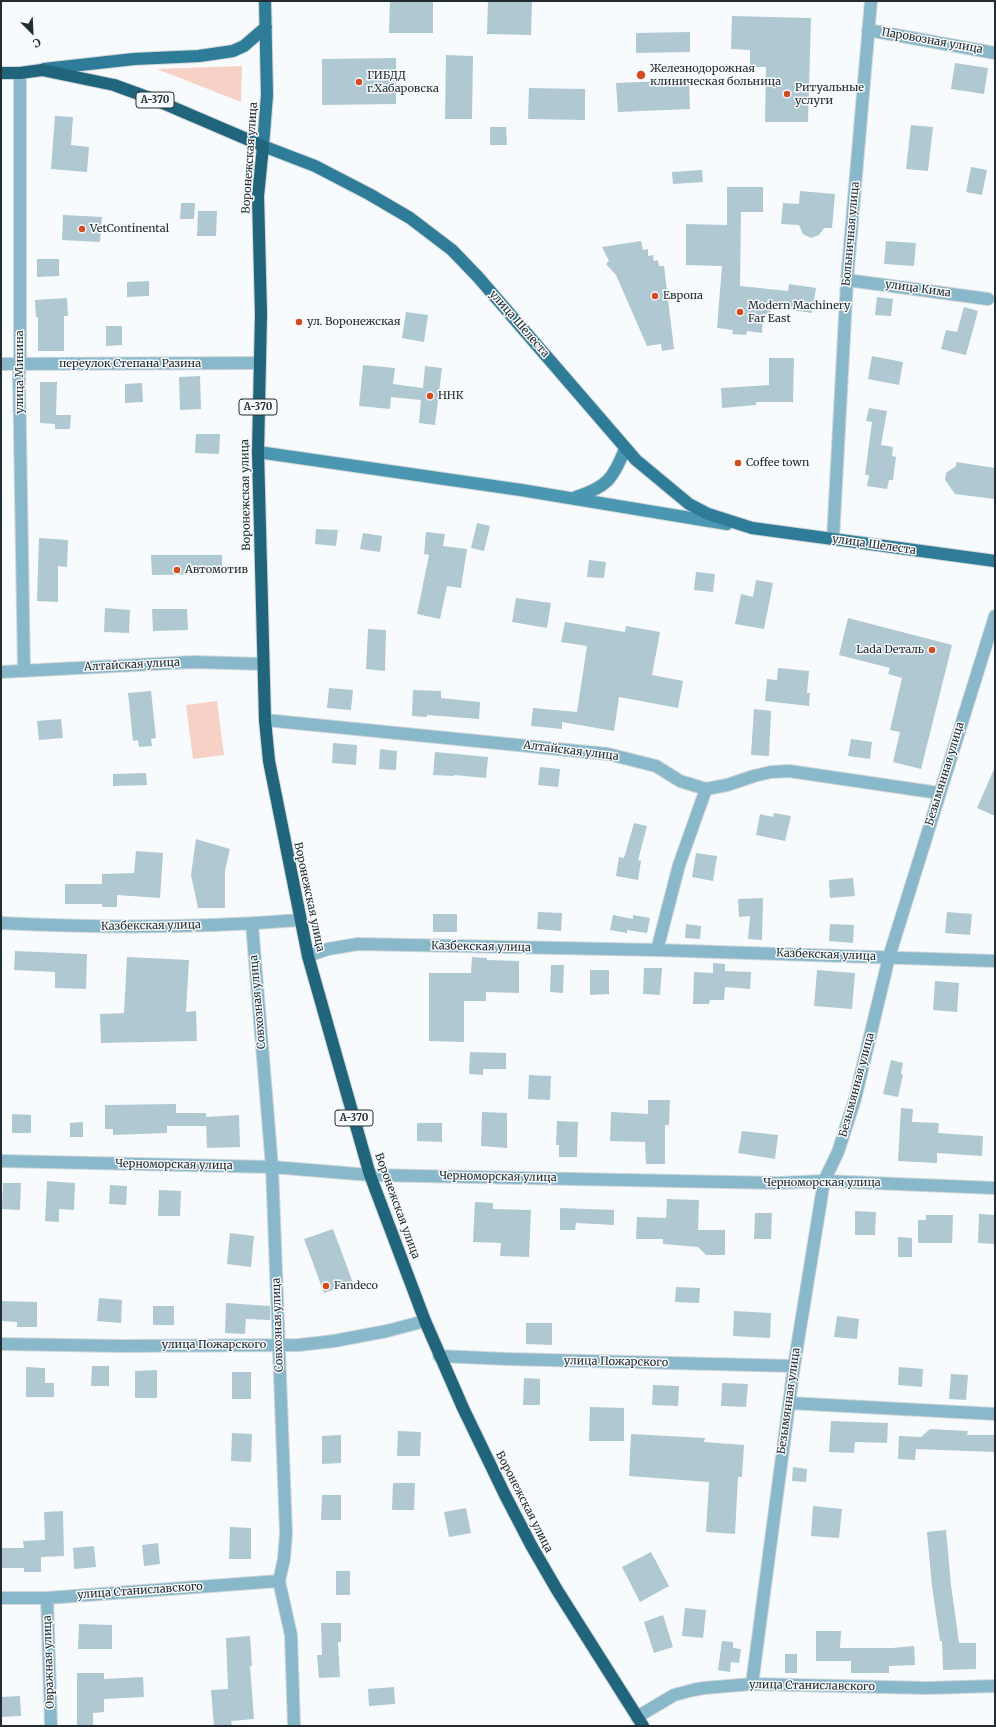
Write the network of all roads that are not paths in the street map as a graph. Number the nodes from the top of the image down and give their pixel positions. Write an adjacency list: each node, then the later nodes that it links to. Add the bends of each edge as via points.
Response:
1 (265, 1): 3 (main road, Воронежская улица)
2 (871, 1): 4 (street, Больничная улица)
3 (266, 27): 6 (main road, via 244,46 233,51); 9 (main road, Воронежская улица, via 267,95)
4 (868, 30): 5 (street, Паровозная улица); 10 (street, Больничная улица)
5 (995, 53)
6 (42, 70): 8 (highway, А-370); 9 (highway, А-370, via 114,85)
7 (1, 72): 8 (highway, А-370)
8 (20, 73): 14 (street, улица Минина)
9 (263, 146): 12 (highway, Воронежская улица / А-370, via 258,196 261,314); 15 (main road, улица Шелеста, via 300,159 369,194 410,218 452,250)
10 (847, 280): 11 (street, улица Кима); 19 (street, Больничная улица)
11 (988, 299)
12 (259, 363): 14 (street, переулок Степана Разина); 16 (highway, Воронежская улица / А-370)
13 (1, 364): 14 (street, переулок Степана Разина)
14 (20, 364): 23 (street, улица Минина)
15 (625, 449): 17 (main road, via 615,472 606,484 593,492); 18 (main road, улица Шелеста, via 646,470 688,504 708,514)
16 (258, 452): 17 (main road, улица Шелеста); 22 (highway, Воронежская улица / А-370)
17 (573, 498): 18 (main road, улица Шелеста)
18 (752, 528): 19 (main road, улица Шелеста)
19 (833, 540): 20 (main road, улица Шелеста)
20 (995, 561)
21 (995, 616): 27 (street, Безымянная улица)
22 (262, 664): 23 (street, Алтайская улица, via 194,662); 25 (highway, Воронежская улица / А-370)
23 (24, 670): 24 (street, Алтайская улица)
24 (1, 672)
25 (265, 720): 26 (street, Алтайская улица, via 608,754 656,766 680,781); 28 (highway, Воронежская улица / А-370, via 269,761)
26 (706, 789): 27 (street, Алтайская улица, via 771,772 789,771); 31 (street, via 679,866)
27 (939, 793): 33 (street, Безымянная улица)
28 (300, 920): 30 (street, Казбекская улица); 32 (highway, Воронежская улица / А-370)
29 (1, 923): 30 (street, Казбекская улица, via 88,927)
30 (252, 924): 36 (street, Совхозная улица)
31 (657, 950): 32 (street, Казбекская улица, via 358,944 328,949); 33 (street, Казбекская улица)
32 (308, 956): 37 (highway, Воронежская улица / А-370)
33 (889, 957): 34 (street, Казбекская улица); 38 (street, Безымянная улица, via 855,1099 838,1152)
34 (995, 961)
35 (1, 1161): 36 (street, Черноморская улица)
36 (272, 1167): 37 (street, Черноморская улица); 42 (street, Совхозная улица)
37 (370, 1175): 38 (street, Черноморская улица, via 778,1183); 40 (highway, Воронежская улица / А-370)
38 (824, 1181): 39 (street, Черноморская улица); 44 (street, Безымянная улица)
39 (995, 1188)
40 (425, 1321): 42 (street, улица Пожарского, via 387,1331 334,1340); 43 (highway, Воронежская улица / А-370)
41 (1, 1344): 42 (street, улица Пожарского)
42 (279, 1345): 47 (street, Совхозная улица, via 286,1533)
43 (439, 1356): 44 (street, улица Пожарского); 52 (highway, Воронежская улица / А-370, via 531,1545 556,1590)
44 (794, 1366): 45 (street, Безымянная улица)
45 (789, 1403): 46 (street); 50 (street, Безымянная улица)
46 (995, 1414)
47 (279, 1580): 49 (street, улица Станиславского); 54 (street, Совхозная улица, via 291,1635)
48 (1, 1598): 49 (street, улица Станиславского)
49 (47, 1598): 53 (street, Овражная улица)
50 (752, 1684): 51 (street, улица Станиславского, via 928,1688); 52 (street, улица Станиславского, via 683,1692 670,1697)
51 (995, 1686)
52 (640, 1722)
53 (51, 1726)
54 (294, 1726)

